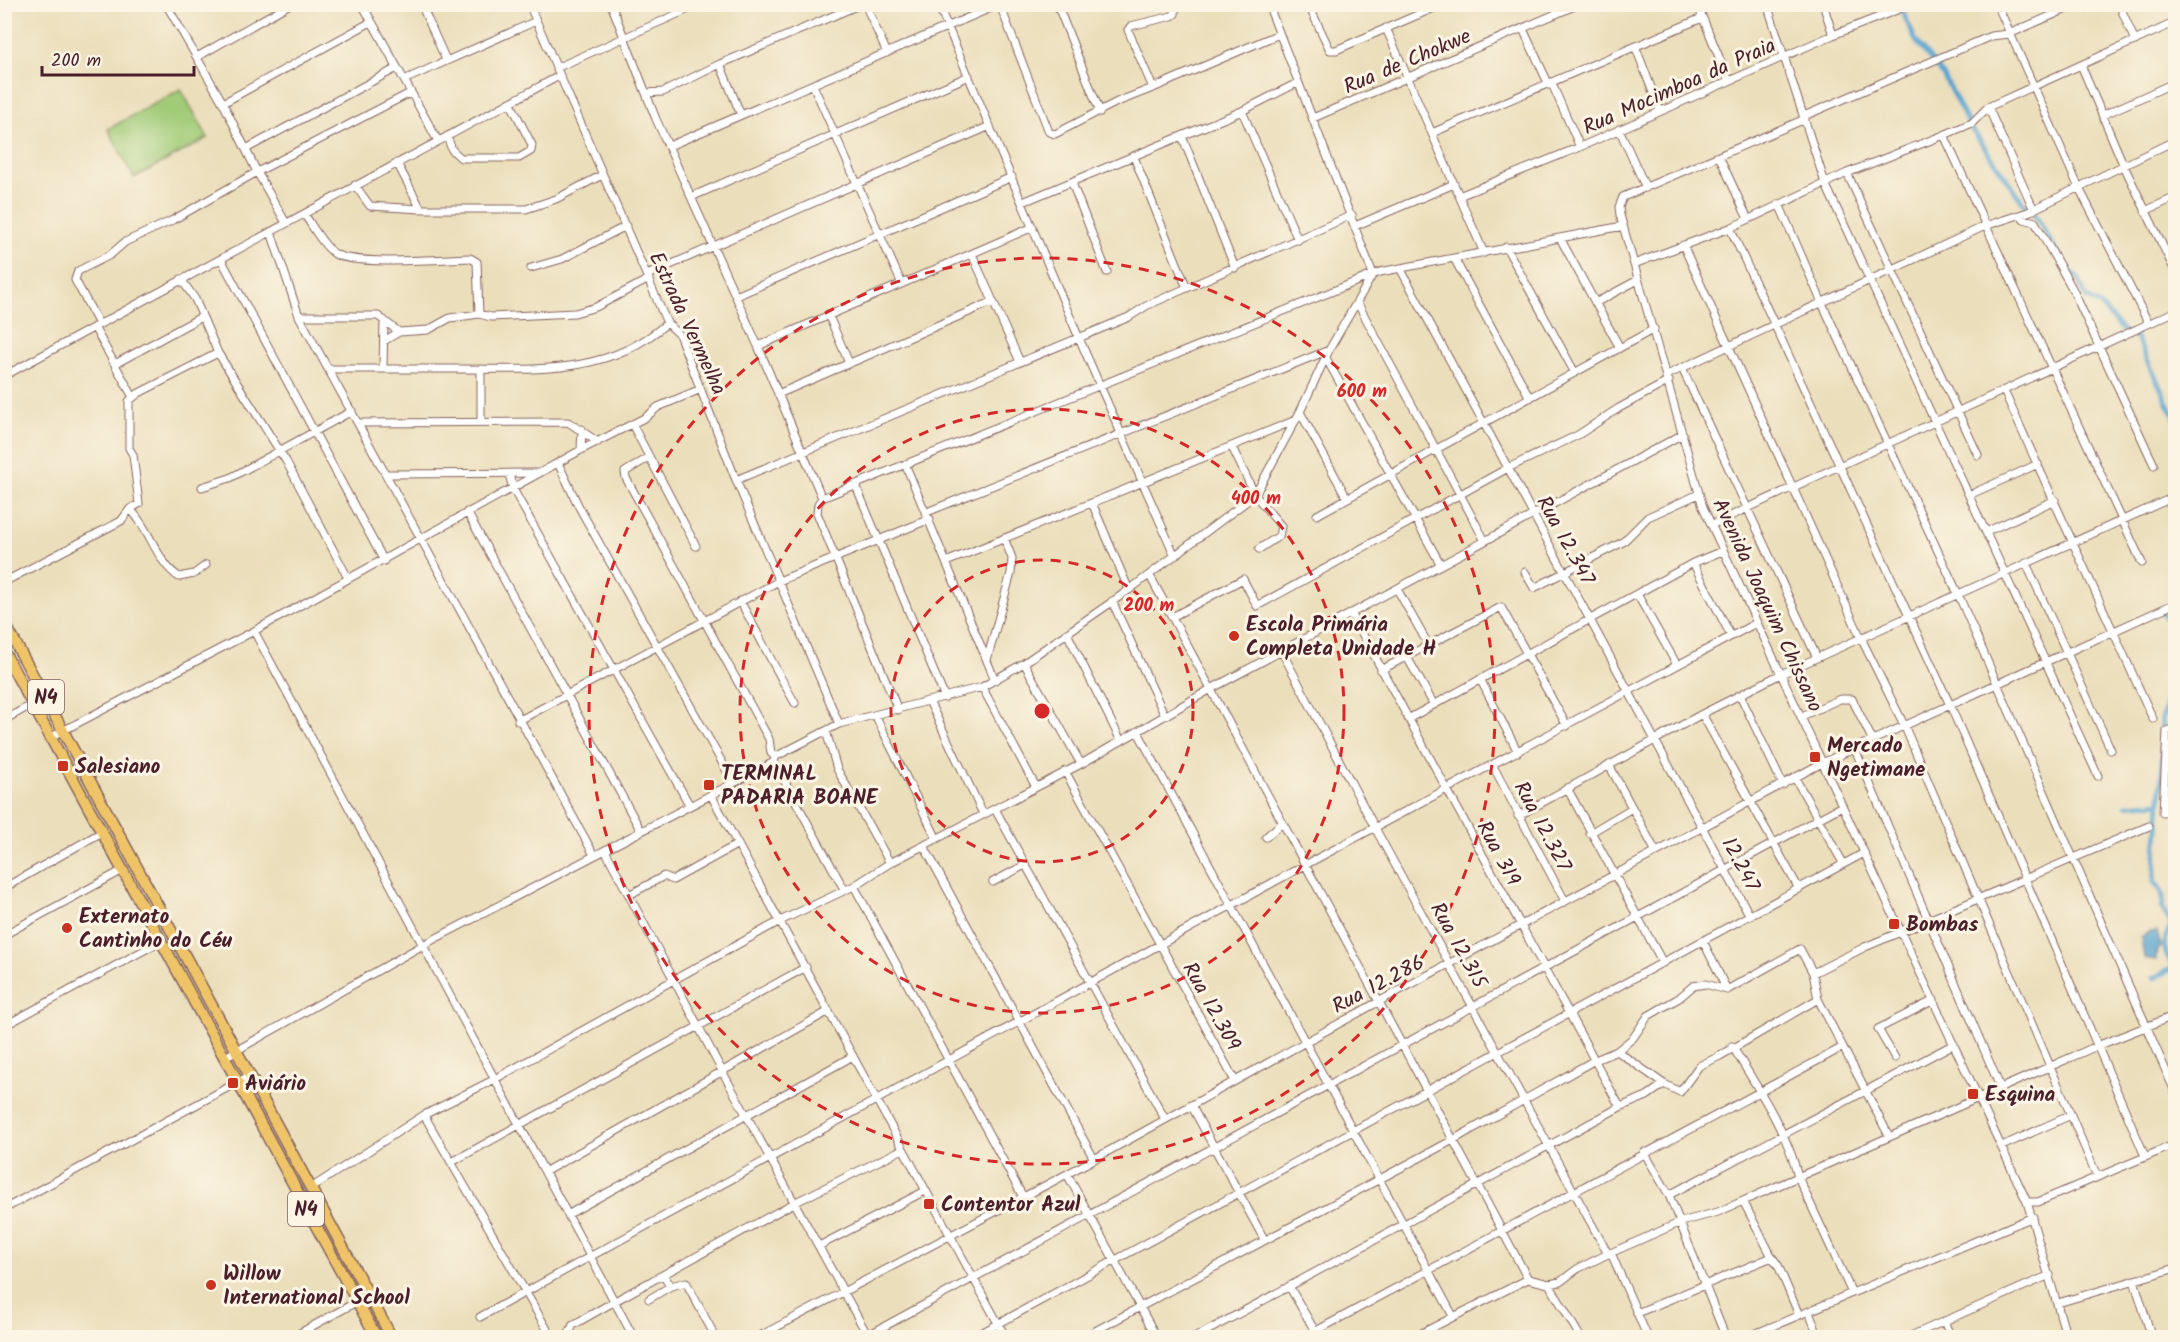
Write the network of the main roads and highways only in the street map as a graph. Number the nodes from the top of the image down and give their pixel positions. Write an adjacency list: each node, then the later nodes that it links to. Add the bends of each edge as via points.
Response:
1 (4, 622): 4 (highway, N4)
2 (6, 659): 3 (highway, N4)
3 (376, 1338)
4 (392, 1338)

